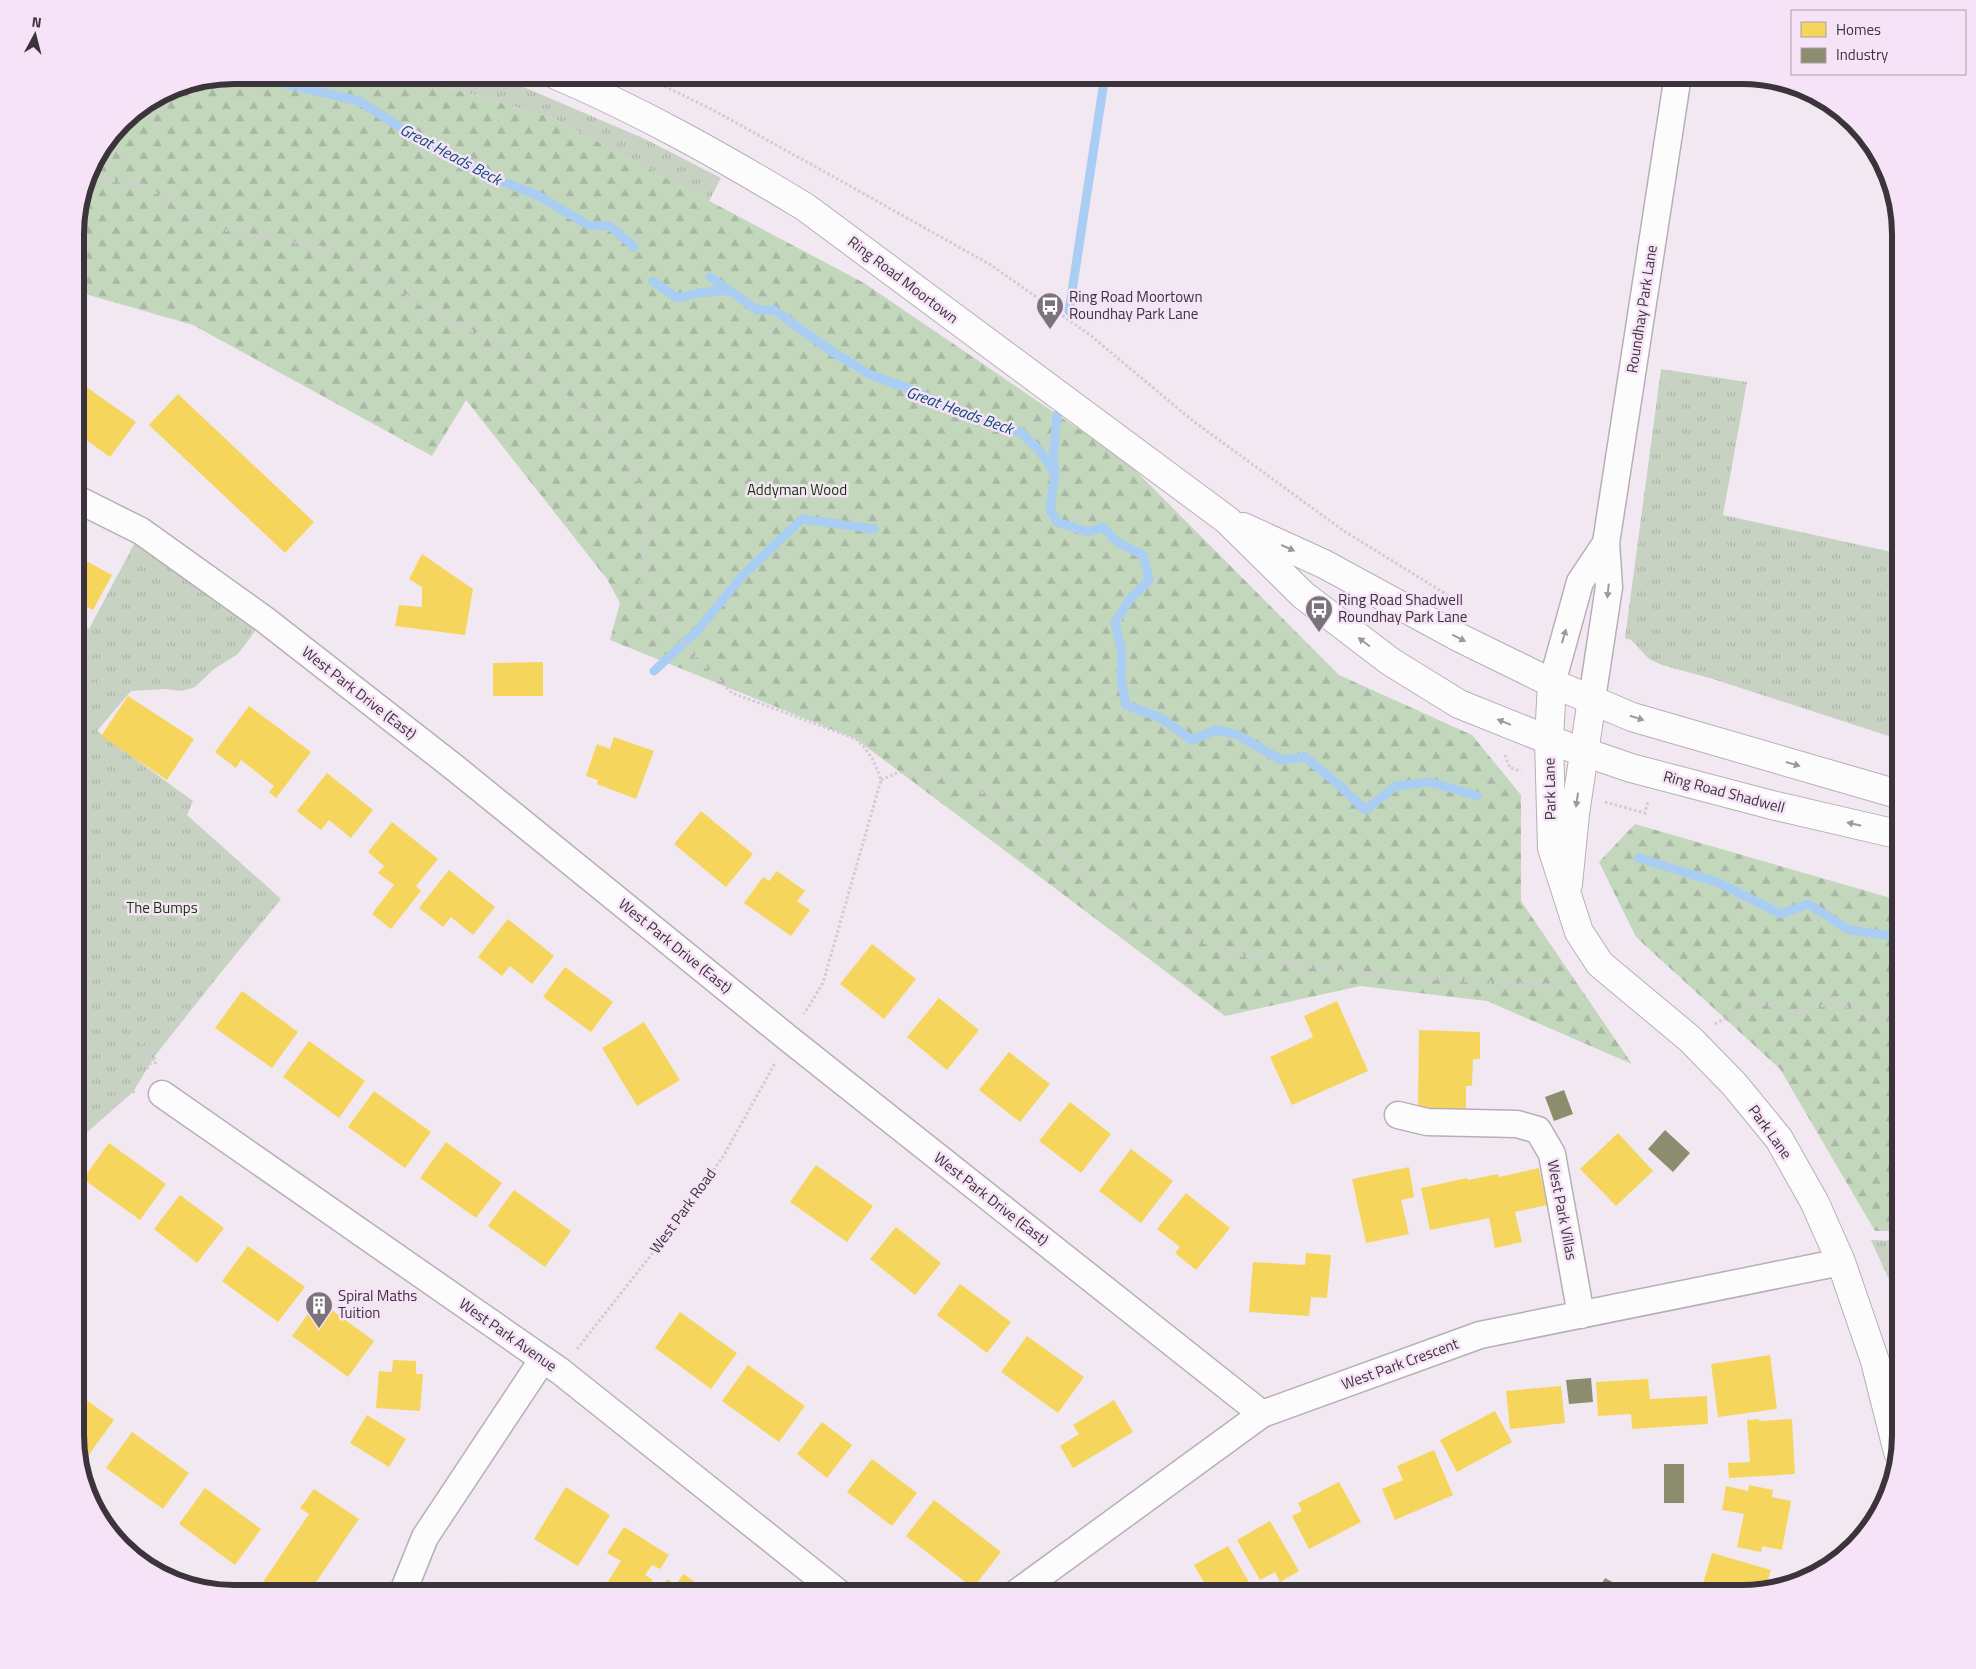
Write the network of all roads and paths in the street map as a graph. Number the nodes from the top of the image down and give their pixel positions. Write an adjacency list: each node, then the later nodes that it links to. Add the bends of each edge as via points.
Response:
1 (575, 84): 6 (main road, Ring Road Moortown, via 664,126 804,207)
2 (660, 84): 9 (path, via 713,110 991,266 1090,335 1193,421 1344,531)
3 (1677, 84): 7 (street, Roundhay Park Lane)
4 (94, 178): 15 (path, via 142,184 190,214 224,230 335,250 434,313 502,346 594,418 634,472 648,511 639,589 691,652 732,693 856,739 874,760)
5 (84, 503): 8 (street, West Park Drive (East), via 140,531)
6 (1228, 520): 10 (main road, Ring Road Moortown, one-way to 10, via 1324,564 1460,638); 13 (main road, Ring Road Moortown, one-way to 6, via 1459,704 1392,662 1303,595)
7 (1606, 543): 10 (street, Roundhay Park Lane, one-way to 7, via 1580,582); 12 (street, Roundhay Park Lane, one-way to 12, via 1609,587)
8 (224, 590): 11 (path, via 197,622); 22 (street, West Park Drive (East), via 455,768)
9 (1457, 601)
10 (1552, 683): 12 (main road, Ring Road Moortown); 13 (main road, Park Lane)
11 (84, 689)
12 (1592, 699): 14 (main road, Park Lane); 16 (main road, one-way to 16, via 1632,717)
13 (1549, 740): 14 (main road, Ring Road Shadwell); 18 (main road, Park Lane, via 1552,848)
14 (1584, 752): 17 (main road, Ring Road Shadwell, one-way to 14, via 1631,768); 18 (main road, Park Lane, one-way to 18)
15 (881, 780): 19 (path, via 899,772 931,775 987,794 1106,893 1176,933 1244,956 1331,970 1500,984 1567,985); 22 (path, West Park Road, via 823,983)
16 (1892, 792)
17 (1892, 834)
18 (1566, 895): 19 (main road, Park Lane, via 1579,932)
19 (1600, 964): 23 (main road, Park Lane)
20 (84, 972): 24 (path)
21 (1892, 1022): 23 (path, via 1861,1008 1826,1005 1792,1013 1755,1000)
22 (789, 1039): 33 (path, West Park Road, via 724,1155 674,1226); 34 (street, West Park Drive (East))
23 (1690, 1039): 31 (main road, Park Lane, via 1734,1084 1779,1139 1815,1203)
24 (154, 1057): 25 (path); 28 (path)
25 (146, 1071)
26 (137, 1085): 27 (path)
27 (133, 1092): 28 (path); 29 (path)
28 (162, 1094): 33 (street, West Park Avenue)
29 (84, 1106)
30 (1398, 1116): 32 (street, West Park Villas, via 1428,1122 1517,1124 1538,1130 1552,1154)
31 (1841, 1262): 32 (street, West Park Crescent); 35 (main road, Park Lane, via 1875,1360)
32 (1582, 1315): 34 (street, West Park Crescent, via 1480,1335)
33 (552, 1365): 36 (street, via 424,1537); 37 (street, West Park Avenue)
34 (1262, 1414): 38 (street, West Park Crescent)
35 (1892, 1428)
36 (405, 1585)
37 (829, 1585)
38 (1027, 1585)

